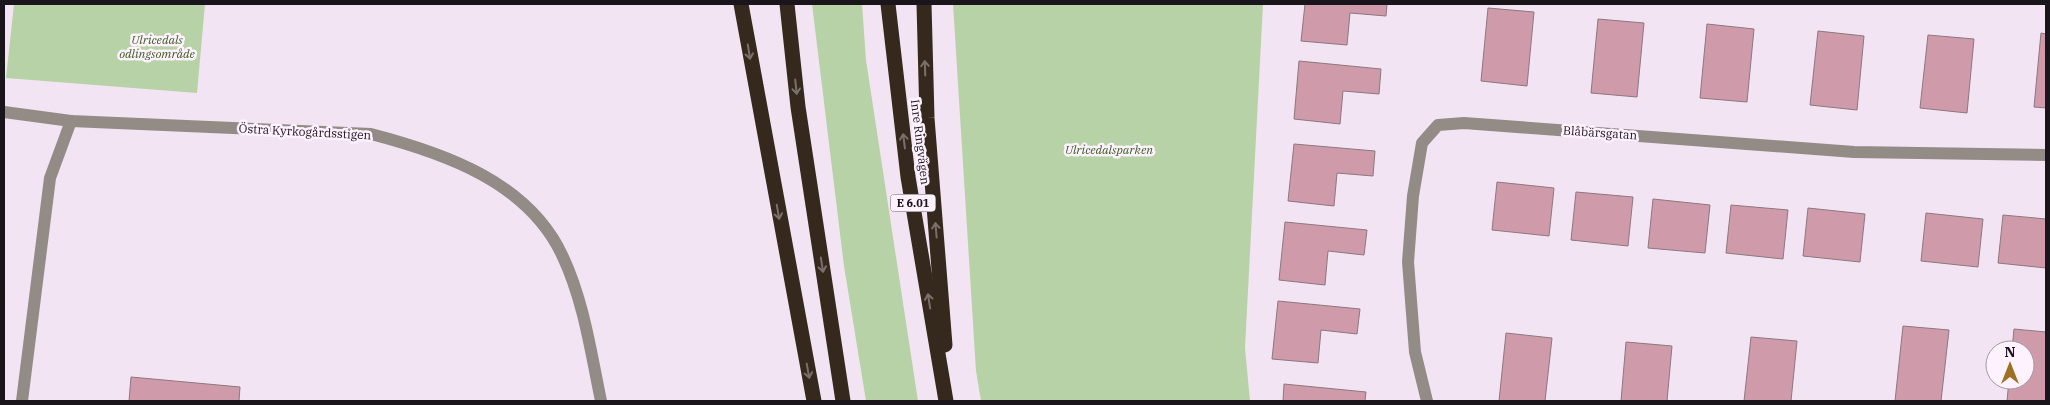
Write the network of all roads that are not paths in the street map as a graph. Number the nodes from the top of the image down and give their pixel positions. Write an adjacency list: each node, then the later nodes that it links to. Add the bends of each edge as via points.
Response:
1 (741, 4): 10 (highway, one-way to 10)
2 (787, 4): 11 (highway, one-way to 11, via 798,107)
3 (888, 4): 12 (highway, Inre Ringvägen / E 6.01, one-way to 3, via 908,177)
4 (924, 4): 12 (highway, one-way to 4, via 927,118)
5 (4, 112): 6 (street, Östra Kyrkogårdsstigen)
6 (71, 122): 8 (street, via 50,178); 9 (street, Östra Kyrkogårdsstigen, via 370,134 456,160 489,178 520,201 550,235 563,257 582,310)
7 (2046, 155): 13 (street, Blåbärsgatan, via 1854,152 1473,124 1438,125 1422,143 1408,262 1415,352)
8 (22, 401)
9 (601, 401)
10 (814, 401)
11 (843, 401)
12 (947, 401)
13 (1427, 401)

